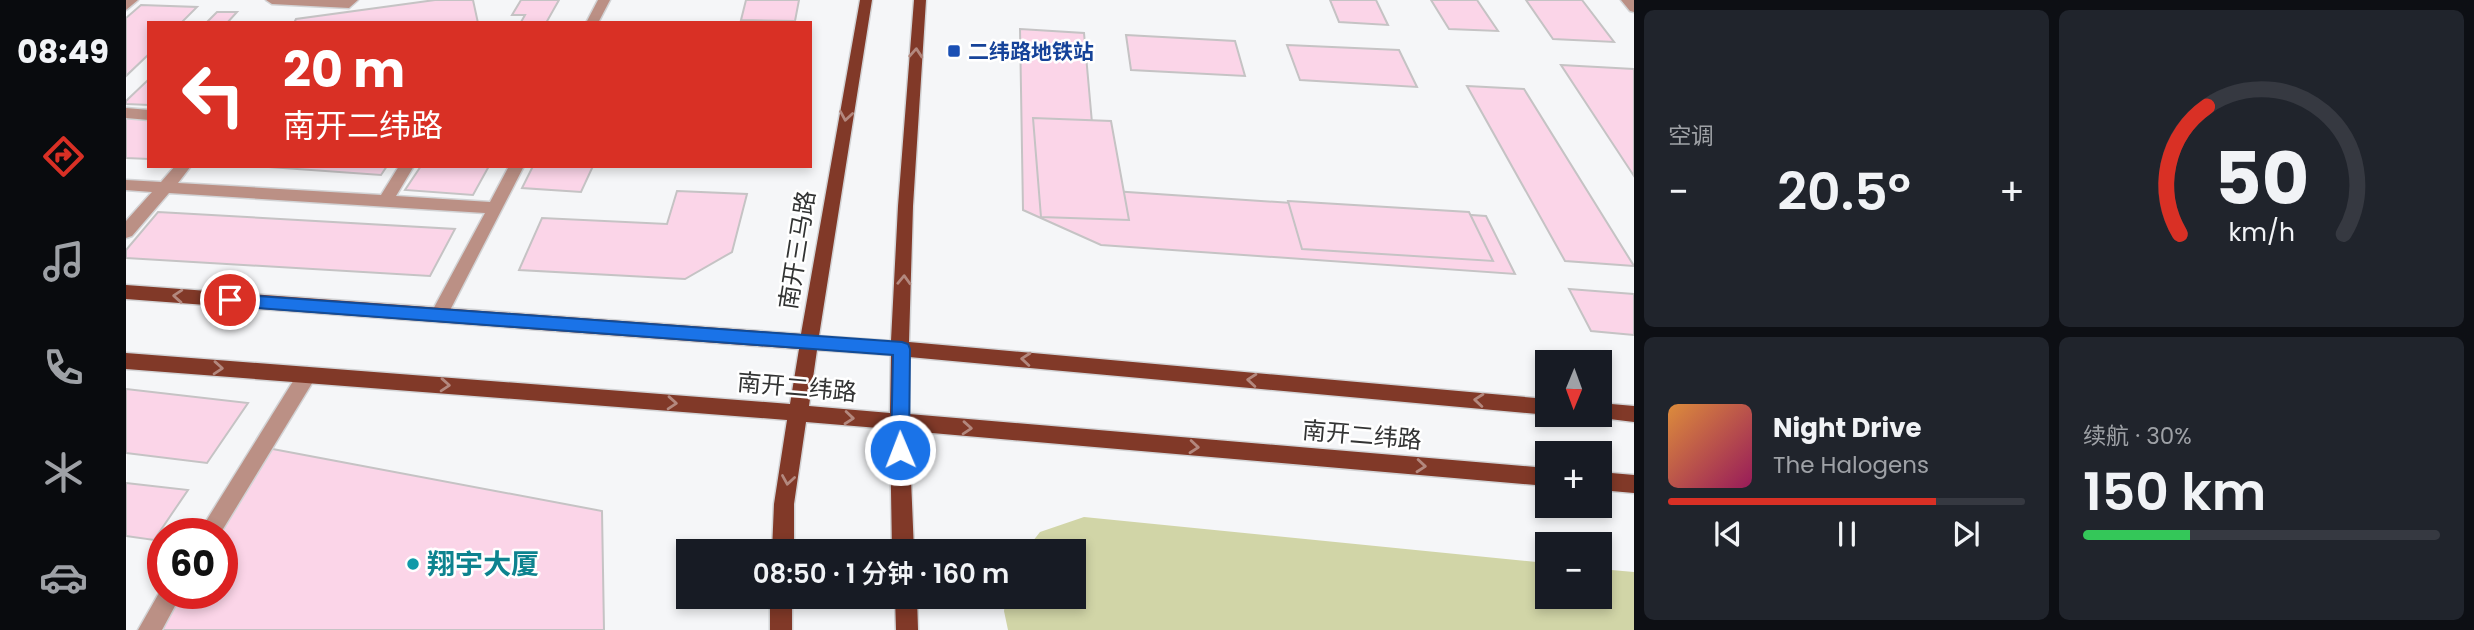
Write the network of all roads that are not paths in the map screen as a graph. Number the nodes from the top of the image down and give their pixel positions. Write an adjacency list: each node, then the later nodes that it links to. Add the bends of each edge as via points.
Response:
1 (132, 0): 8 (street)
2 (272, 0): 3 (street, via 349,4)
3 (352, 0)
4 (604, 0): 10 (street)
5 (866, 0): 23 (main road, 南开三马路, one-way to 23)
6 (920, 0): 24 (main road, one-way to 6)
7 (1628, 0): 9 (street)
8 (126, 6)
9 (1634, 8)
10 (593, 21)
11 (126, 113): 12 (street)
12 (147, 115)
13 (182, 168): 17 (street)
14 (406, 168): 18 (street)
15 (516, 168): 19 (street)
16 (126, 185): 17 (street)
17 (166, 187): 18 (street); 20 (street)
18 (385, 201): 19 (street)
19 (495, 208): 22 (street)
20 (126, 232)
21 (126, 292): 22 (main road, 南开二纬路, one-way to 21)
22 (439, 315): 23 (main road, 南开二纬路)
23 (808, 342): 24 (main road, 南开二纬路); 29 (main road, 南开三马路)
24 (902, 349): 27 (main road, 南开二纬路, one-way to 24); 31 (main road)
25 (126, 361): 26 (main road, 南开二纬路, one-way to 26)
26 (306, 375): 29 (main road, 南开二纬路, one-way to 29); 35 (street)
27 (1535, 406)
28 (1612, 412): 30 (main road)
29 (798, 413): 31 (main road, 南开二纬路, one-way to 31); 36 (main road, 南开三马路, one-way to 36)
30 (1634, 415)
31 (899, 422): 32 (main road, 南开二纬路, one-way to 32); 37 (main road)
32 (1535, 476)
33 (1612, 482): 34 (main road)
34 (1634, 484)
35 (218, 518)
36 (783, 539)
37 (903, 539)
38 (161, 609): 41 (street)
39 (781, 609): 42 (main road)
40 (907, 609): 43 (main road)
41 (149, 630)
42 (780, 630)
43 (908, 630)

